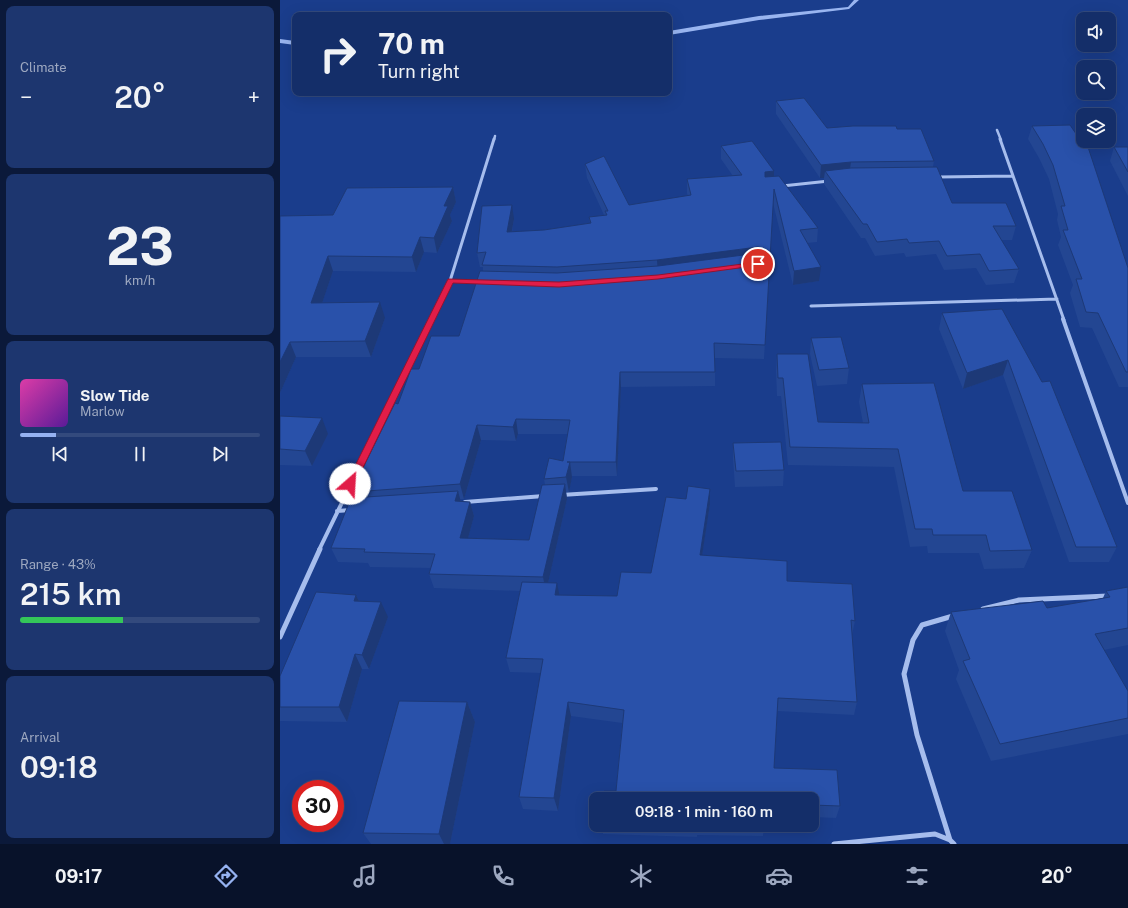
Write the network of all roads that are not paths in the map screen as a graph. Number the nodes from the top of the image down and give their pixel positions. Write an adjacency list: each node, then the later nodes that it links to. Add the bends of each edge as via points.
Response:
1 (997, 130): 3 (street)
2 (495, 136): 7 (street)
3 (1013, 176): 4 (street); 9 (street)
4 (935, 177)
5 (834, 180): 6 (street)
6 (774, 187)
7 (450, 281): 8 (street); 17 (street)
8 (489, 282)
9 (1057, 299): 10 (street); 15 (street)
10 (811, 306)
11 (656, 489): 12 (street)
12 (558, 495)
13 (550, 496): 14 (street)
14 (457, 503)
15 (1128, 503)
16 (357, 510): 17 (street)
17 (337, 511): 21 (street)
18 (1112, 595): 19 (street, via 1019,600)
19 (975, 610)
20 (960, 614): 22 (street, via 922,625 913,640 904,674 917,735)
21 (280, 636)
22 (952, 842): 23 (street, via 935,834)
23 (834, 844)

